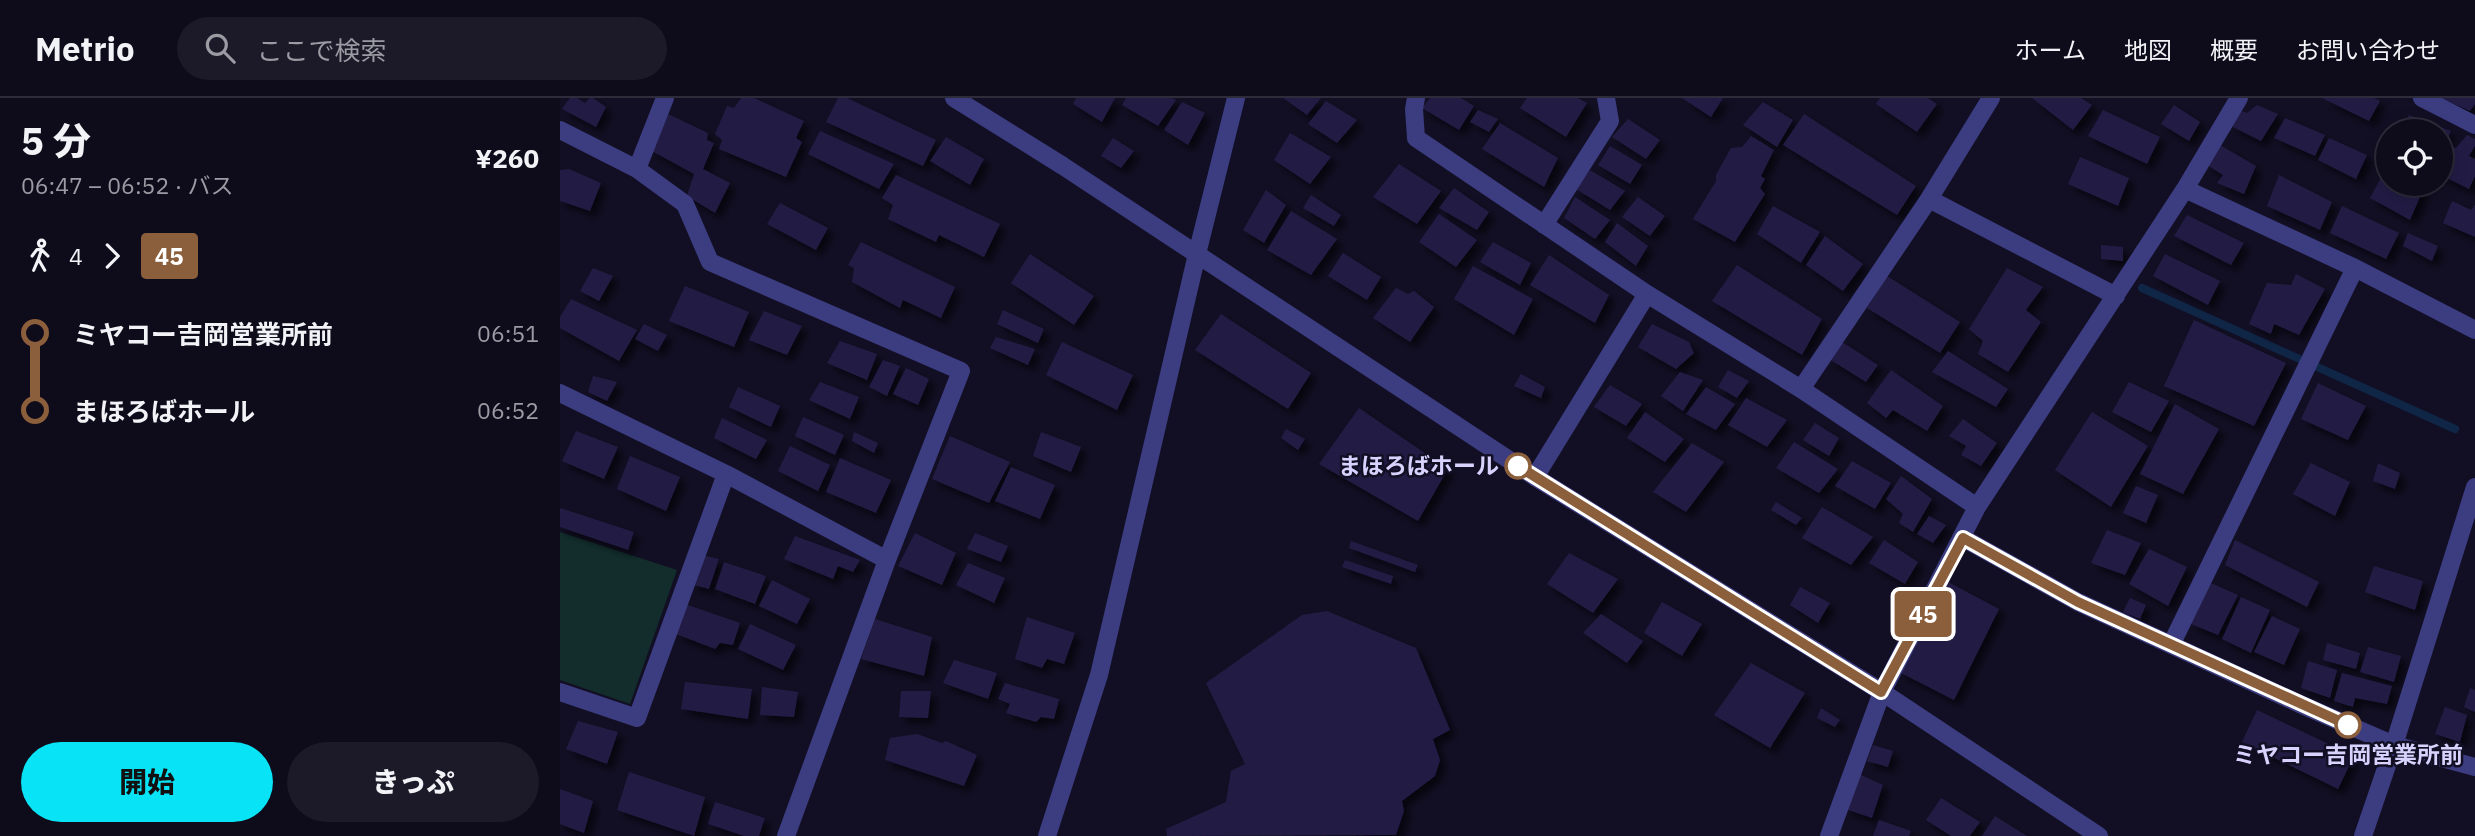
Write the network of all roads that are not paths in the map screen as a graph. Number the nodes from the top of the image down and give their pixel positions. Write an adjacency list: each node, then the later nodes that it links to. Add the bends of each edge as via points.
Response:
1 (665, 98): 11 (street)
2 (954, 98): 15 (street)
3 (1236, 98): 15 (street)
4 (1416, 98): 14 (street, via 1416,138)
5 (1606, 98): 14 (street, via 1610,121)
6 (1991, 98): 13 (street)
7 (2239, 98): 12 (street)
8 (2424, 99): 9 (street)
9 (2475, 125)
10 (560, 130): 11 (street)
11 (637, 169): 27 (street, via 685,204 710,262 961,372)
12 (2185, 189): 16 (street); 18 (street)
13 (1929, 199): 18 (street); 20 (street)
14 (1544, 225): 17 (street)
15 (1197, 254): 23 (street); 34 (street, via 1100,675)
16 (2355, 268): 19 (street); 28 (street)
17 (1647, 294): 20 (street); 23 (street)
18 (2116, 296): 25 (street)
19 (2475, 330)
20 (1801, 389): 25 (street)
21 (560, 393): 22 (street)
22 (726, 474): 27 (street); 29 (street, via 637,718)
23 (1535, 477): 30 (street)
24 (2475, 487): 31 (street)
25 (1977, 507): 26 (street)
26 (1963, 538): 28 (street, via 2078,602); 30 (street)
27 (887, 560): 33 (street)
28 (2171, 645): 31 (street)
29 (560, 692)
30 (1881, 692): 35 (street); 36 (street)
31 (2395, 746): 32 (street); 37 (street)
32 (2475, 767)
33 (786, 836)
34 (1047, 836)
35 (1829, 836)
36 (2099, 836)
37 (2363, 836)

